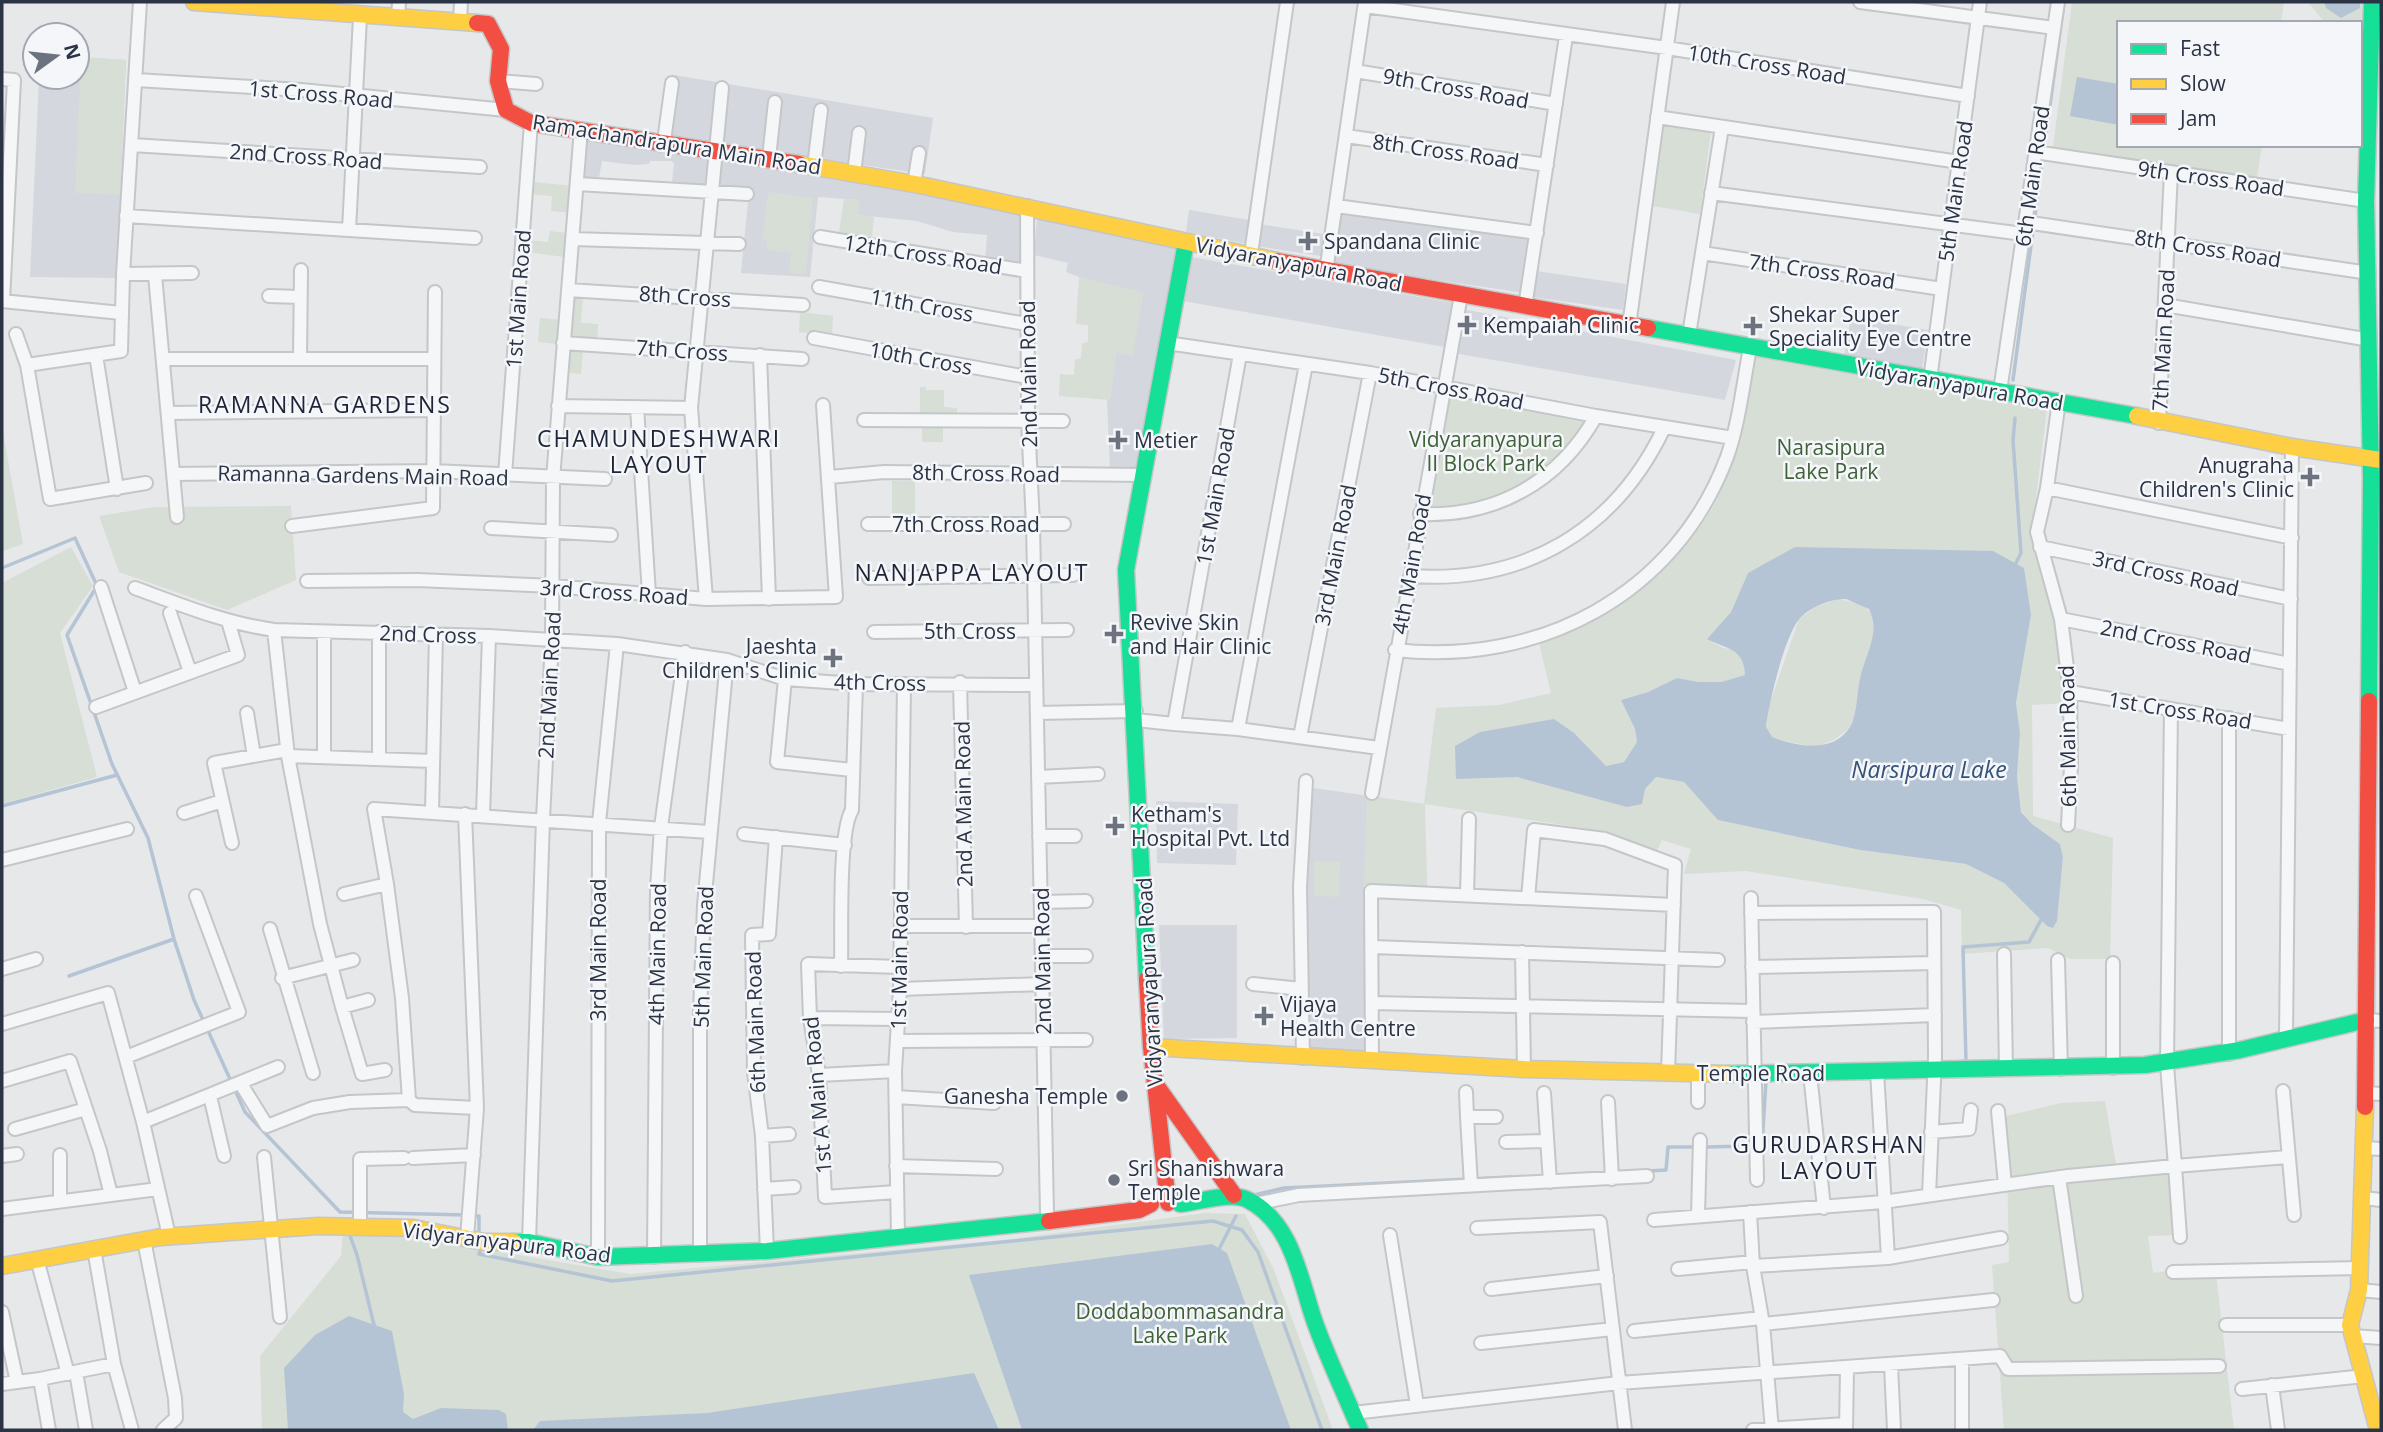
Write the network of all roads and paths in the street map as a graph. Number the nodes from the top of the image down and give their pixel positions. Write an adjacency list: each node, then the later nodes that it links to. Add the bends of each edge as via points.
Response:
1 (140, 2): 23 (street)
2 (194, 2): 10 (main road, Ramachandrapura Main Road)
3 (461, 2): 16 (street)
4 (1287, 2): 74 (street)
5 (1673, 2): 20 (street)
6 (1860, 2): 15 (street)
7 (1980, 2): 15 (street, 5th Main Road)
8 (2058, 2): 17 (street, 6th Main Road)
9 (2372, 2): 18 (main road)
10 (246, 4): 12 (main road, Ramachandrapura Main Road)
11 (1365, 4): 19 (street, 10th Cross Road); 21 (street)
12 (302, 7): 14 (main road, Ramachandrapura Main Road)
13 (399, 10): 14 (main road, Ramachandrapura Main Road); 16 (main road, Ramachandrapura Main Road)
14 (353, 12): 28 (street)
15 (1978, 18): 17 (street); 29 (street, 5th Main Road)
16 (460, 21): 24 (main road, Ramachandrapura Main Road, via 488,24 501,49)
17 (2054, 28): 44 (street, 6th Main Road)
18 (2375, 30): 58 (main road)
19 (1566, 36): 20 (street, 10th Cross Road); 31 (street)
20 (1667, 48): 29 (street, 10th Cross Road); 34 (street)
21 (1355, 71): 31 (street, 9th Cross Road); 39 (street)
22 (2, 79): 90 (street, via 14,80)
23 (136, 80): 28 (street, 1st Cross Road); 41 (street)
24 (498, 81): 26 (street); 32 (main road, Ramachandrapura Main Road)
25 (671, 83): 40 (street)
26 (536, 84)
27 (722, 88): 42 (street)
28 (356, 96): 32 (street, 1st Cross Road); 45 (street)
29 (1968, 96): 47 (street, 5th Main Road)
30 (775, 102): 46 (street)
31 (1556, 104): 48 (street)
32 (506, 110): 35 (main road, Ramachandrapura Main Road)
33 (821, 110): 49 (street)
34 (1657, 117): 36 (street); 96 (street)
35 (531, 123): 37 (main road, Ramachandrapura Main Road); 138 (street, 1st Main Road)
36 (1722, 127): 47 (street); 56 (street)
37 (581, 129): 40 (main road, Ramachandrapura Main Road); 53 (street, 2nd Main Road)
38 (859, 133): 52 (street)
39 (1346, 136): 48 (street, 8th Cross Road); 60 (street)
40 (664, 141): 42 (main road, Ramachandrapura Main Road)
41 (132, 145): 45 (street, 2nd Cross Road); 61 (street)
42 (715, 149): 46 (main road, Ramachandrapura Main Road); 55 (street)
43 (919, 153): 54 (street)
44 (2045, 154): 51 (street, 9th Cross Road); 63 (street, 6th Main Road)
45 (352, 158): 50 (street, 2nd Cross Road); 64 (street)
46 (769, 158): 49 (main road, Ramachandrapura Main Road)
47 (1959, 162): 62 (street, 5th Main Road)
48 (1547, 165): 65 (street)
49 (814, 166): 52 (main road, Ramachandrapura Main Road)
50 (480, 167)
51 (2171, 172): 58 (street, 9th Cross Road); 69 (street, 7th Main Road)
52 (854, 173): 54 (main road, Ramachandrapura Main Road)
53 (577, 184): 55 (street); 68 (street, 2nd Main Road)
54 (914, 184): 59 (main road, Ramachandrapura Main Road)
55 (712, 191): 57 (street); 71 (street)
56 (1711, 193): 62 (street, 8th Cross Road); 73 (street)
57 (747, 194)
58 (2366, 201): 79 (main road)
59 (1027, 206): 70 (main road, Ramachandrapura Main Road); 76 (street, 2nd Main Road)
60 (1336, 206): 65 (street); 77 (street)
61 (126, 216): 64 (street); 80 (street)
62 (1951, 223): 63 (street, 8th Cross Road); 83 (street, 5th Main Road)
63 (2032, 226): 69 (street, 8th Cross Road); 118 (street, 6th Main Road)
64 (349, 230): 67 (street)
65 (1536, 233): 93 (street)
66 (820, 237): 76 (street, 12th Cross Road)
67 (475, 238)
68 (572, 239): 71 (street); 84 (street, 2nd Main Road)
69 (2168, 241): 79 (street, 8th Cross Road); 92 (street, 7th Main Road)
70 (1186, 242): 74 (main road, Vidyaranyapura Road); 102 (main road, Vidyaranyapura Road)
71 (707, 244): 72 (street); 89 (street)
72 (740, 244)
73 (1702, 253): 83 (street, 7th Cross Road); 99 (street)
74 (1251, 254): 77 (main road, Vidyaranyapura Road)
75 (301, 270): 88 (street)
76 (1027, 271): 95 (street, 2nd Main Road)
77 (1326, 272): 86 (main road, Vidyaranyapura Road)
78 (192, 273): 81 (street)
79 (2369, 273): 97 (main road)
80 (123, 274): 81 (street); 94 (street)
81 (155, 275): 108 (street)
82 (818, 287): 95 (street, 11th Cross)
83 (1942, 289): 116 (street, 5th Main Road)
84 (568, 290): 89 (street, 8th Cross); 101 (street, 2nd Main Road)
85 (435, 292): 110 (street)
86 (1461, 295): 93 (main road, Vidyaranyapura Road); 117 (street, 4th Main Road)
87 (269, 296): 88 (street)
88 (300, 297): 109 (street)
89 (702, 297): 91 (street, 8th Cross); 104 (street)
90 (2, 300): 94 (street)
91 (803, 305)
92 (2165, 306): 97 (street); 130 (street, 7th Main Road)
93 (1525, 307): 96 (main road, Vidyaranyapura Road)
94 (121, 313): 106 (street, via 121,351)
95 (1026, 324): 115 (street, 2nd Main Road)
96 (1629, 326): 99 (main road, Vidyaranyapura Road)
97 (2374, 332): 134 (main road)
98 (16, 334): 113 (street)
99 (1689, 335): 103 (main road, Vidyaranyapura Road)
100 (814, 338): 115 (street, 10th Cross)
101 (563, 343): 104 (street, 7th Cross); 120 (street, 2nd Main Road)
102 (1167, 343): 105 (street, 5th Cross Road); 139 (main road, Vidyaranyapura Road)
103 (1750, 348): 116 (main road, Vidyaranyapura Road); 132 (street)
104 (696, 350): 107 (street, 7th Cross); 123 (street)
105 (1240, 354): 112 (street, 5th Cross Road); 200 (street, 1st Main Road)
106 (96, 355): 113 (street); 145 (street)
107 (760, 355): 111 (street, 7th Cross); 167 (street)
108 (163, 359): 109 (street); 125 (street)
109 (300, 359): 110 (street)
110 (434, 359): 124 (street)
111 (802, 359)
112 (1306, 364): 114 (street, 5th Cross Road); 201 (street)
113 (27, 365): 145 (street, via 50,499)
114 (1370, 373): 117 (street, 5th Cross Road); 203 (street, 3rd Main Road)
115 (1027, 377): 128 (street, 2nd Main Road)
116 (1930, 380): 118 (main road, Vidyaranyapura Road)
117 (1443, 385): 126 (street, 5th Cross Road); 146 (street, 4th Main Road)
118 (2000, 391): 119 (main road, Vidyaranyapura Road)
119 (2059, 401): 130 (main road, Vidyaranyapura Road); 144 (street, 6th Main Road)
120 (558, 405): 122 (street); 141 (street, 2nd Main Road)
121 (823, 405): 140 (street)
122 (637, 407): 123 (street); 165 (street)
123 (691, 408): 166 (street)
124 (434, 410): 125 (street); 135 (street)
125 (168, 413): 136 (street)
126 (1596, 416): 131 (street, 5th Cross Road); 146 (street, via 1569,456 1518,495 1471,511)
127 (864, 420): 128 (street)
128 (1028, 421): 129 (street); 137 (street, 2nd Main Road)
129 (1063, 421)
130 (2159, 423): 133 (main road, Vidyaranyapura Road)
131 (1664, 428): 132 (street, 5th Cross Road); 159 (street, via 1622,495 1560,545 1488,572)
132 (1733, 438): 182 (street, via 1707,500 1682,537 1634,585 1597,612 1555,632 1488,650)
133 (2292, 447): 134 (main road, Vidyaranyapura Road); 155 (street)
134 (2375, 459): 226 (main road)
135 (433, 471): 136 (street, Ramanna Gardens Main Road); 138 (street, Ramanna Gardens Main Road); 151 (street, via 433,508)
136 (173, 474): 147 (street)
137 (1030, 474): 139 (street, 8th Cross Road); 140 (street, 8th Cross Road, via 884,472); 149 (street, 2nd Main Road)
138 (505, 475): 141 (street, Ramanna Gardens Main Road)
139 (1143, 475): 198 (main road, Vidyaranyapura Road, via 1126,570)
140 (830, 477): 167 (street, 3rd Cross Road, via 836,597)
141 (553, 479): 142 (street); 153 (street, 2nd Main Road)
142 (605, 480)
143 (146, 483): 145 (street)
144 (2047, 488): 155 (street); 156 (street, 6th Main Road, via 2037,532)
145 (117, 489)
146 (1420, 514): 159 (street, 4th Main Road)
147 (177, 517)
148 (868, 524): 149 (street, 7th Cross Road)
149 (1033, 524): 150 (street, 7th Cross Road); 157 (street, 2nd Main Road)
150 (1064, 524)
151 (292, 526)
152 (491, 528): 153 (street)
153 (553, 532): 154 (street); 162 (street, 2nd Main Road)
154 (611, 535)
155 (2292, 538): 168 (street)
156 (2040, 547): 168 (street, 3rd Cross Road); 170 (street, 6th Main Road)
157 (1034, 575): 158 (street); 160 (street); 174 (street, 2nd Main Road)
158 (1073, 575)
159 (1410, 576): 182 (street, 4th Main Road)
160 (869, 578)
161 (307, 581): 162 (street, 3rd Cross Road)
162 (553, 586): 165 (street, 3rd Cross Road); 180 (street, 2nd Main Road)
163 (101, 587): 192 (street)
164 (135, 588): 171 (street, 2nd Cross)
165 (649, 594): 166 (street, 3rd Cross Road)
166 (706, 599): 167 (street, 3rd Cross Road)
167 (769, 599)
168 (2291, 599): 185 (street)
169 (170, 613): 186 (street)
170 (2061, 619): 185 (street, 2nd Cross Road); 193 (street, 6th Main Road)
171 (228, 621): 172 (street, 2nd Cross); 186 (street, via 238,655)
172 (274, 630): 175 (street, 2nd Cross); 205 (street)
173 (1067, 630): 174 (street, 5th Cross)
174 (1035, 631): 177 (street, 5th Cross); 191 (street, 2nd Main Road)
175 (324, 632): 176 (street, 2nd Cross); 206 (street)
176 (379, 632): 178 (street, 2nd Cross); 208 (street)
177 (874, 632)
178 (436, 634): 179 (street, 2nd Cross); 209 (street)
179 (489, 636): 180 (street, 2nd Cross); 219 (street)
180 (552, 640): 181 (street, 2nd Cross); 220 (street, 2nd Main Road)
181 (617, 644): 183 (street, 2nd Cross); 222 (street, 3rd Main Road)
182 (1395, 650): 204 (street, 4th Main Road)
183 (685, 652): 184 (street, 2nd Cross); 224 (street, 4th Main Road)
184 (727, 660): 187 (street, 4th Cross); 227 (street, 5th Main Road)
185 (2290, 664): 202 (street)
186 (190, 672): 192 (street)
187 (785, 679): 189 (street, 4th Cross); 210 (street, via 777,761)
188 (960, 682): 190 (street, 4th Cross); 191 (street, 4th Cross); 247 (street, 2nd A Main Road)
189 (856, 684): 190 (street, 4th Cross); 210 (street)
190 (904, 684): 245 (street, 1st Main Road)
191 (1037, 685): 197 (street, 2nd Main Road)
192 (135, 692): 194 (street)
193 (2070, 692): 195 (street, 1st Cross Road); 223 (street, 6th Main Road)
194 (96, 707)
195 (2171, 709): 199 (street, 1st Cross Road); 292 (street)
196 (247, 712): 207 (street)
197 (1037, 713): 198 (street); 212 (street, 2nd Main Road)
198 (1136, 716): 200 (street); 286 (main road, Vidyaranyapura Road)
199 (2229, 718): 202 (street, 1st Cross Road); 287 (street)
200 (1174, 724): 201 (street)
201 (1238, 729): 203 (street)
202 (2289, 729): 282 (street)
203 (1300, 737): 204 (street)
204 (1379, 748): 214 (street, 4th Main Road)
205 (287, 753): 206 (street); 207 (street); 261 (street, via 320,924)
206 (324, 755): 208 (street)
207 (254, 756): 215 (street, via 215,763)
208 (379, 757): 209 (street)
209 (433, 761): 216 (street)
210 (852, 771): 233 (street, via 852,810)
211 (1098, 774): 212 (street)
212 (1038, 777): 230 (street, 2nd Main Road)
213 (1306, 781): 270 (street, via 1300,887)
214 (1372, 793)
215 (222, 801): 217 (street); 232 (street)
216 (432, 812): 218 (street); 235 (street, via 374,809)
217 (184, 813)
218 (465, 814): 219 (street); 320 (street)
219 (483, 815): 220 (street)
220 (543, 819): 222 (street); 384 (street, 2nd Main Road)
221 (1469, 819): 237 (street)
222 (598, 823): 224 (street); 388 (street, 3rd Main Road)
223 (2068, 825)
224 (661, 827): 227 (street); 389 (street, 4th Main Road)
225 (127, 829): 234 (street)
226 (2375, 830): 280 (main road)
227 (709, 831): 387 (street, 5th Main Road, via 700,1013)
228 (744, 834): 229 (street)
229 (776, 836): 233 (street); 330 (street, 6th Main Road, via 769,934 752,935 754,1072)
230 (1040, 836): 231 (street); 242 (street, 2nd Main Road)
231 (1075, 836)
232 (232, 844)
233 (845, 845): 262 (street)
234 (2, 860)
235 (387, 884): 236 (street); 316 (street)
236 (344, 894)
237 (1467, 895): 239 (street); 249 (street, via 1371,891)
238 (196, 896): 288 (street, via 239,1012)
239 (1528, 898): 243 (street); 243 (street, via 1534,830 1605,839 1675,865)
240 (1751, 898): 244 (street)
241 (1086, 901): 242 (street)
242 (1041, 902): 246 (street, 2nd Main Road)
243 (1674, 905): 254 (street)
244 (1751, 913): 260 (street, via 1934,912); 264 (street)
245 (901, 926): 247 (street); 263 (street, 1st Main Road)
246 (1041, 926): 247 (street); 252 (street, 2nd Main Road)
247 (966, 927)
248 (270, 929): 266 (street)
249 (1373, 947): 250 (street); 272 (street)
250 (1522, 952): 254 (street); 273 (street)
251 (2004, 954): 294 (street)
252 (1042, 956): 253 (street); 267 (street, 2nd Main Road)
253 (1086, 956)
254 (1672, 957): 257 (street); 275 (street)
255 (36, 959): 265 (street)
256 (353, 960): 261 (street)
257 (1718, 960)
258 (2058, 960): 297 (street)
259 (2113, 962): 295 (street)
260 (1934, 963): 264 (street); 276 (street)
261 (333, 966): 266 (street); 274 (street)
262 (841, 966): 263 (street); 278 (street, 1st A Main Road, via 808,964)
263 (900, 967): 269 (street, 1st Main Road)
264 (1752, 967): 277 (street)
265 (2, 969)
266 (282, 978): 301 (street)
267 (1042, 984): 269 (street); 283 (street, 2nd Main Road)
268 (1253, 984): 270 (street)
269 (900, 989): 279 (street, 1st Main Road)
270 (1302, 989): 289 (street)
271 (368, 1000): 274 (street)
272 (1372, 1003): 273 (street); 290 (street)
273 (1523, 1006): 275 (street); 296 (street)
274 (342, 1007): 298 (street, via 362,1073)
275 (1671, 1012): 277 (street); 302 (street)
276 (1935, 1015): 277 (street); 291 (street)
277 (1753, 1017): 305 (street)
278 (810, 1018): 279 (street); 306 (street, 1st A Main Road)
279 (898, 1019): 285 (street, 1st Main Road)
280 (2373, 1020): 282 (main road, Temple Road); 313 (main road)
281 (2, 1024): 288 (street, via 108,993)
282 (2286, 1039): 287 (main road, Temple Road)
283 (1044, 1040): 284 (street); 285 (street); 369 (street, 2nd Main Road)
284 (1086, 1040)
285 (897, 1041): 299 (street, 1st Main Road)
286 (1151, 1047): 289 (main road, Temple Road); 308 (main road, Vidyaranyapura Road)
287 (2229, 1054): 292 (main road, Temple Road)
288 (125, 1057): 326 (street)
289 (1303, 1058): 290 (main road, Temple Road)
290 (1372, 1061): 296 (main road, Temple Road)
291 (1935, 1065): 294 (main road, Temple Road); 300 (main road, Temple Road); 328 (street)
292 (2167, 1065): 295 (main road, Temple Road); 343 (street)
293 (278, 1067): 309 (street)
294 (2006, 1068): 297 (main road, Temple Road)
295 (2113, 1068): 297 (main road, Temple Road)
296 (1524, 1069): 302 (main road, Temple Road)
297 (2062, 1069)
298 (385, 1070)
299 (895, 1071): 306 (street); 315 (street, 1st Main Road)
300 (1877, 1071): 303 (main road, Temple Road); 363 (street)
301 (313, 1073)
302 (1668, 1073): 304 (main road, Temple Road)
303 (1810, 1073): 305 (main road, Temple Road); 366 (street)
304 (1698, 1074): 305 (main road, Temple Road); 318 (street)
305 (1763, 1074): 349 (street)
306 (819, 1075): 355 (street, 1st A Main Road, via 825,1197)
307 (2, 1081): 321 (street, via 70,1060)
308 (1154, 1082): 358 (main road); 360 (main road, Vidyaranyapura Road)
309 (236, 1086): 314 (street); 316 (street, via 267,1126 313,1108)
310 (2283, 1091): 341 (street)
311 (1466, 1092): 324 (street)
312 (1544, 1093): 331 (street)
313 (2374, 1093): 334 (main road)
314 (210, 1096): 326 (street); 339 (street)
315 (895, 1097): 319 (street); 342 (street, 1st Main Road)
316 (409, 1100): 320 (street, via 415,1105)
317 (1608, 1102): 345 (street)
318 (1698, 1102)
319 (994, 1103)
320 (477, 1108): 337 (street)
321 (86, 1110): 327 (street); 356 (street)
322 (1971, 1110): 328 (street, via 1969,1129)
323 (1998, 1111): 351 (street)
324 (1467, 1117): 325 (street); 350 (street)
325 (1496, 1117)
326 (143, 1122): 353 (street)
327 (15, 1129)
328 (1931, 1132): 357 (street)
329 (789, 1134): 330 (street)
330 (762, 1136): 354 (street, 6th Main Road)
331 (1548, 1141): 332 (street); 348 (street)
332 (1506, 1142)
333 (1700, 1145): 370 (street)
334 (2373, 1149): 359 (main road)
335 (17, 1154): 338 (street)
336 (60, 1155): 362 (street)
337 (474, 1155): 373 (street, via 360,1159); 381 (street)
338 (2, 1156)
339 (223, 1156)
340 (264, 1157): 376 (street)
341 (2288, 1157): 343 (street); 371 (street)
342 (896, 1166): 344 (street); 355 (street, 1st Main Road)
343 (2175, 1166): 347 (street); 380 (street)
344 (996, 1169)
345 (1612, 1175): 346 (street); 348 (street)
346 (1647, 1176)
347 (2059, 1177): 351 (street); 401 (street)
348 (1550, 1178): 350 (street)
349 (1757, 1180)
350 (1470, 1181): 365 (street, via 1299,1195)
351 (2005, 1185): 357 (street)
352 (794, 1187): 354 (street)
353 (158, 1189): 356 (street); 378 (street)
354 (764, 1189): 386 (street, 6th Main Road)
355 (896, 1192): 379 (street, 1st Main Road)
356 (111, 1195): 362 (street)
357 (1929, 1195): 363 (street)
358 (1227, 1196): 360 (main road, via 1180,1204); 365 (main road)
359 (2363, 1198): 361 (street); 394 (main road)
360 (1175, 1200): 364 (main road, Vidyaranyapura Road)
361 (2381, 1200)
362 (60, 1201): 367 (street)
363 (1883, 1202): 366 (street); 390 (street)
364 (1151, 1204): 369 (main road, Vidyaranyapura Road, via 1138,1201); 374 (main road, Vidyaranyapura Road, via 1125,1212)
365 (1255, 1204): 428 (main road)
366 (1824, 1208): 368 (street)
367 (2, 1209)
368 (1750, 1212): 370 (street); 392 (street)
369 (1047, 1213): 374 (main road, Vidyaranyapura Road, via 978,1223)
370 (1698, 1214): 372 (street)
371 (2294, 1216)
372 (1654, 1220)
373 (360, 1227): 376 (main road, Vidyaranyapura Road); 381 (main road, Vidyaranyapura Road, via 413,1228)
374 (972, 1228): 379 (main road, Vidyaranyapura Road)
375 (1477, 1228): 397 (street, via 1601,1222)
376 (272, 1229): 378 (main road, Vidyaranyapura Road); 404 (street)
377 (1391, 1235): 426 (street)
378 (169, 1236): 383 (main road, Vidyaranyapura Road)
379 (898, 1236): 386 (main road, Vidyaranyapura Road)
380 (2180, 1237)
381 (467, 1238): 384 (main road, Vidyaranyapura Road)
382 (2001, 1238): 390 (street)
383 (144, 1240): 385 (main road, Vidyaranyapura Road); 433 (street, via 175,1398 176,1418)
384 (529, 1242): 388 (main road, Vidyaranyapura Road)
385 (94, 1249): 391 (main road, Vidyaranyapura Road); 413 (street)
386 (767, 1251): 387 (main road, Vidyaranyapura Road)
387 (700, 1255): 389 (main road, Vidyaranyapura Road)
388 (598, 1257): 389 (main road, Vidyaranyapura Road)
389 (654, 1257)
390 (1888, 1258): 392 (street)
391 (37, 1259): 393 (main road, Vidyaranyapura Road); 417 (street)
392 (1753, 1264): 395 (street); 405 (street)
393 (2, 1266)
394 (2361, 1268): 396 (street); 399 (main road)
395 (1678, 1269)
396 (2173, 1272)
397 (1607, 1276): 398 (street); 407 (street)
398 (1491, 1289)
399 (2359, 1290): 400 (street); 408 (main road)
400 (2381, 1292)
401 (2076, 1296)
402 (1993, 1300): 405 (street)
403 (2, 1312): 421 (street)
404 (280, 1317)
405 (1763, 1321): 409 (street); 418 (street)
406 (2226, 1325): 408 (street)
407 (1613, 1329): 411 (street); 422 (street)
408 (2351, 1330): 410 (street); 419 (main road)
409 (1633, 1331)
410 (2381, 1338)
411 (1481, 1343)
412 (1962, 1359): 414 (street); 415 (street, via 2000,1356 2008,1369); 439 (street)
413 (114, 1364): 417 (street); 432 (street)
414 (1891, 1365): 416 (street); 438 (street)
415 (2219, 1366)
416 (1847, 1369): 418 (street); 429 (street)
417 (72, 1373): 420 (street); 431 (street)
418 (1766, 1374): 422 (street); 437 (street)
419 (2364, 1376): 424 (street); 427 (main road)
420 (40, 1379): 421 (street); 430 (street)
421 (17, 1382): 423 (street)
422 (1619, 1383): 426 (street); 435 (street)
423 (2, 1384)
424 (2272, 1385): 425 (street); 440 (street)
425 (2242, 1389)
426 (1417, 1405): 428 (street)
427 (2377, 1407): 441 (main road)
428 (1353, 1413): 434 (main road)
429 (1846, 1427): 437 (street)
430 (49, 1430)
431 (86, 1430)
432 (132, 1430)
433 (163, 1430)
434 (1360, 1430)
435 (1625, 1430)
436 (1753, 1430): 437 (street)
437 (1772, 1430)
438 (1894, 1430)
439 (1962, 1430)
440 (2278, 1430)
441 (2378, 1430)

